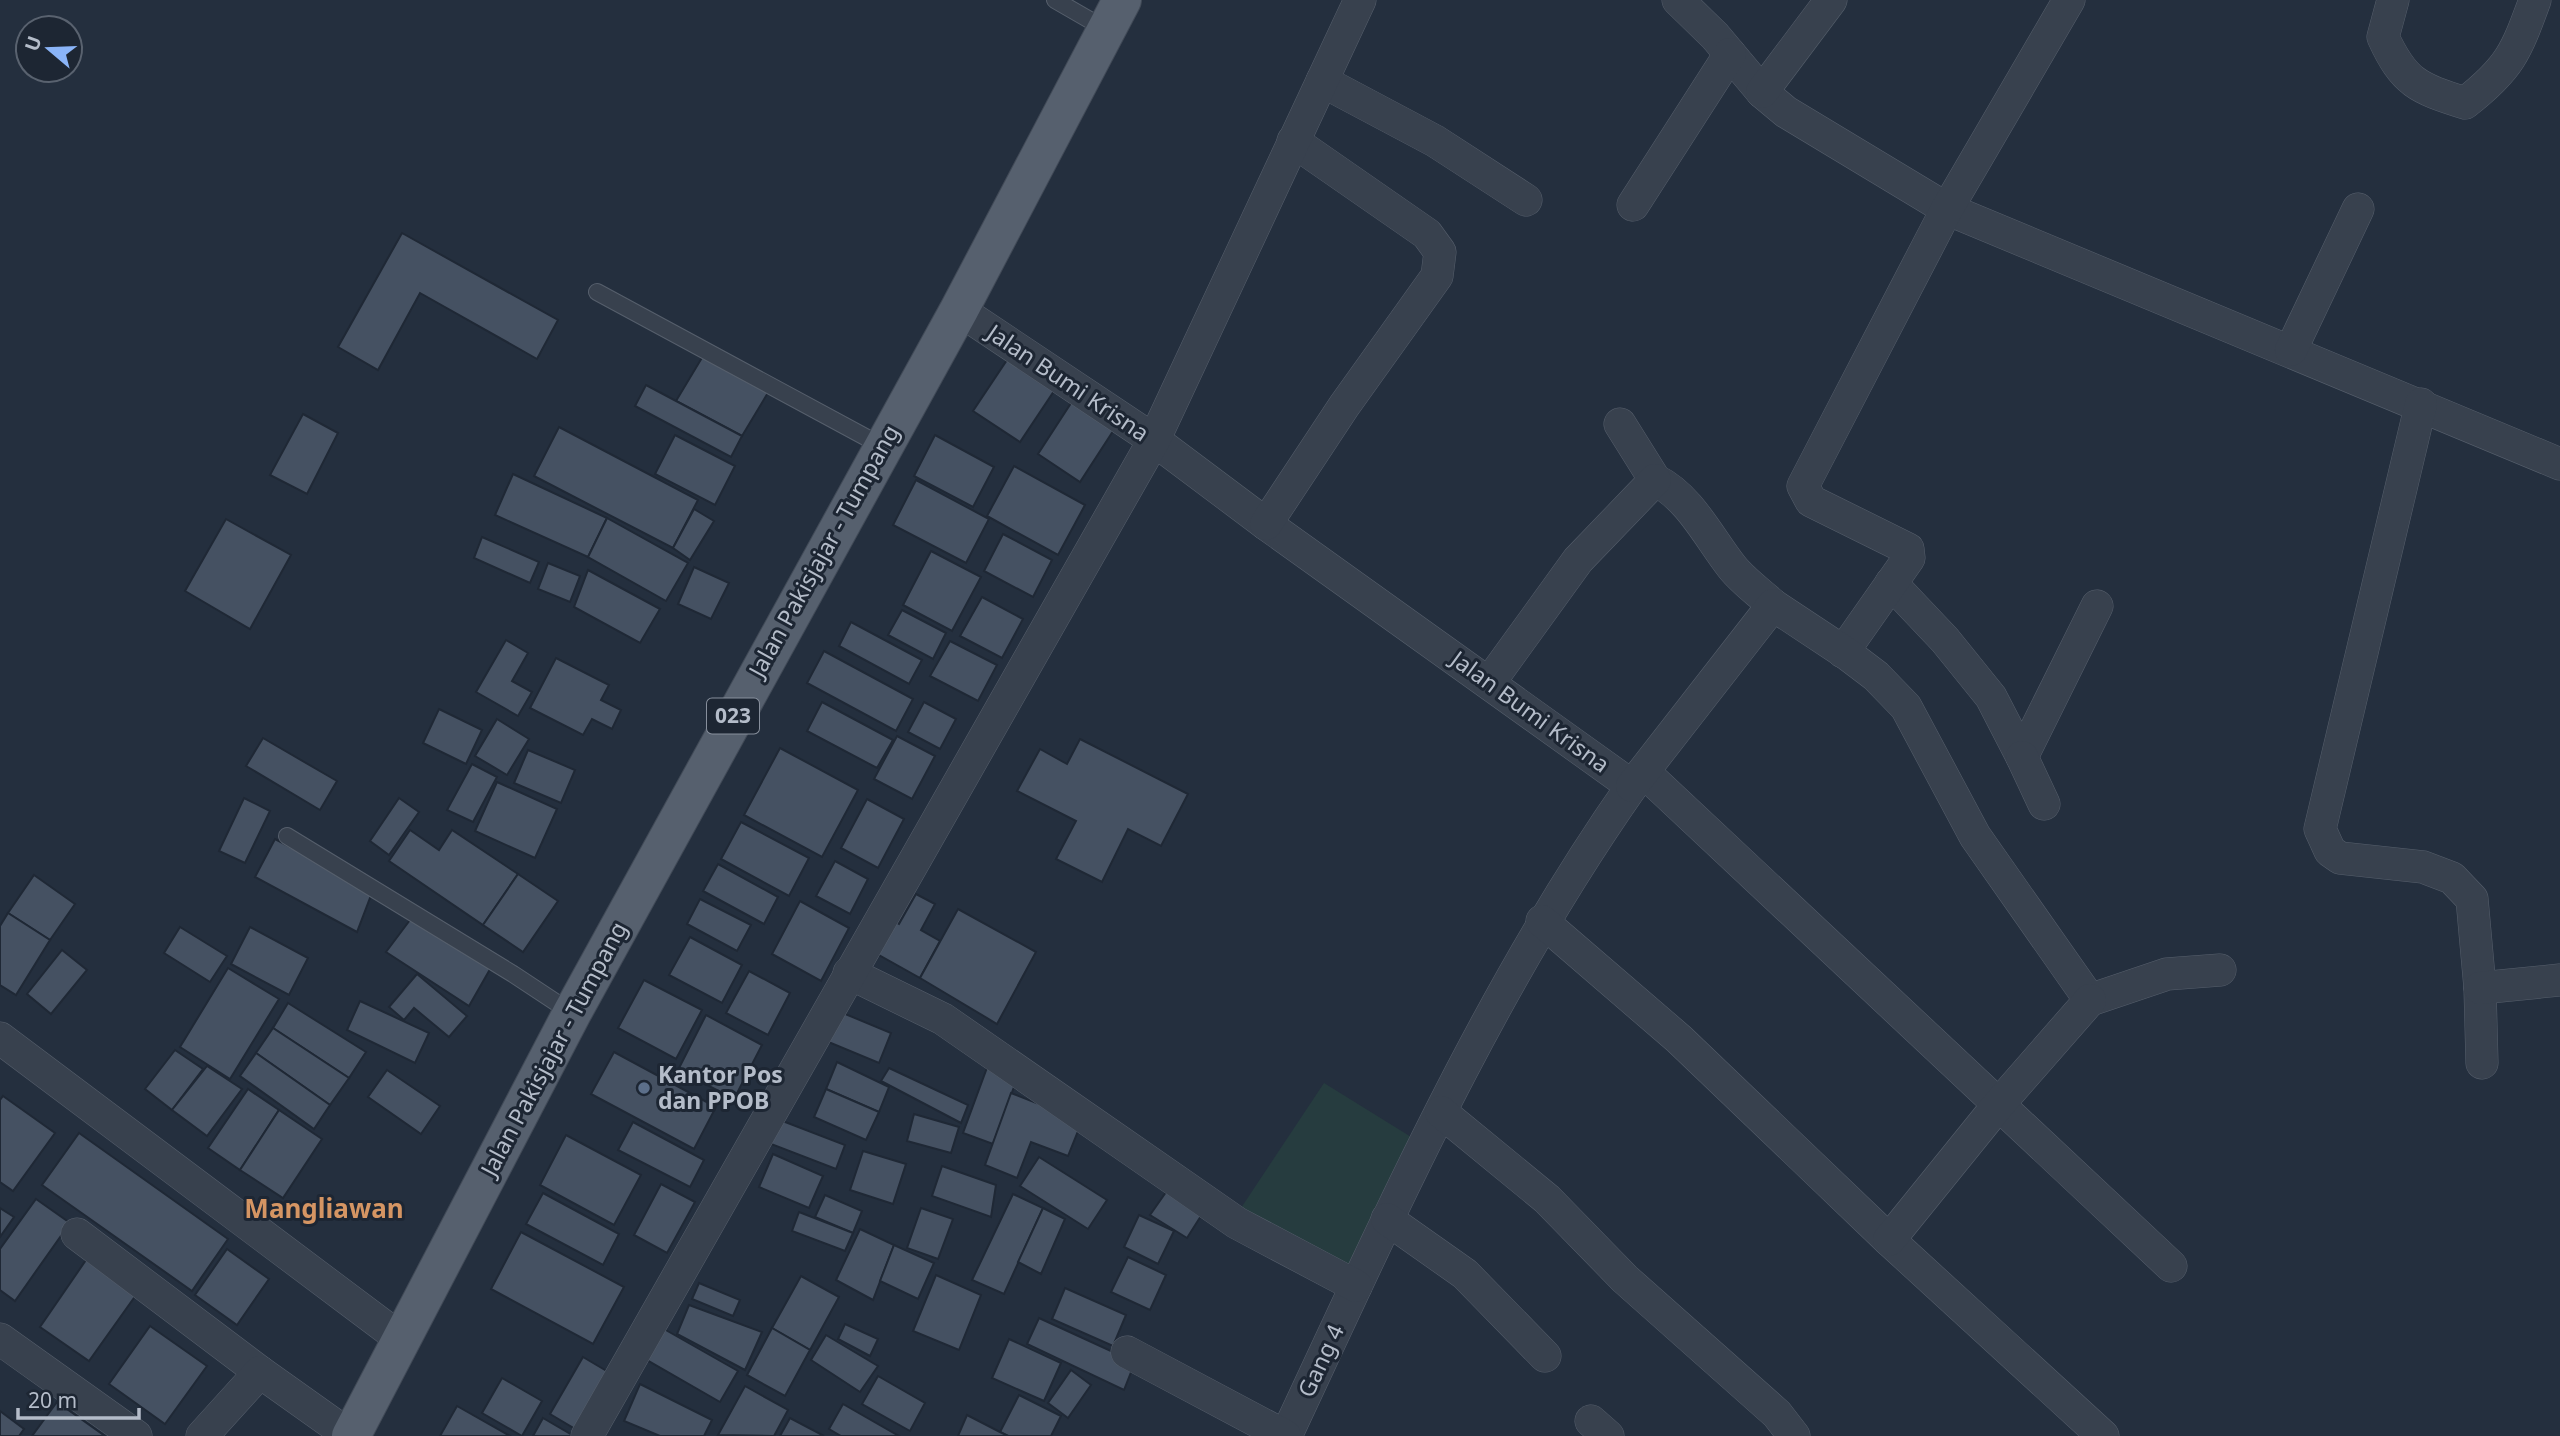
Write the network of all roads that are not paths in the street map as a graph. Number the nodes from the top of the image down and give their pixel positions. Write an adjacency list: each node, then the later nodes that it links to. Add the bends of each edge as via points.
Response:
1 (1055, 0): 8 (lane)
2 (1360, 0): 10 (street)
3 (1678, 0): 9 (street)
4 (1831, 0): 11 (street)
5 (2069, 0): 15 (street)
6 (2393, 0): 7 (street, via 2383,37 2397,67 2427,91 2465,103 2498,77 2519,44)
7 (2535, 0)
8 (1114, 15): 18 (main road, Jalan Pakisjajar - Tumpang / 023)
9 (1730, 54): 11 (street); 14 (street)
10 (1322, 80): 12 (street); 13 (street, via 1435,141)
11 (1762, 92): 15 (street, via 1786,112)
12 (1293, 141): 22 (street); 26 (street, via 1427,234 1440,252 1437,276)
13 (1526, 200)
14 (1633, 205)
15 (1947, 209): 19 (street); 27 (street, via 1803,486 1811,501 1908,549 1909,558)
16 (2358, 209): 19 (street)
17 (597, 292): 23 (lane)
18 (959, 310): 22 (street, Jalan Bumi Krisna); 23 (main road, Jalan Pakisjajar - Tumpang / 023)
19 (2291, 350): 20 (street)
20 (2421, 404): 24 (street); 40 (street, via 2320,829 2330,851 2340,858 2423,867 2452,878 2472,899)
21 (1620, 424): 25 (street)
22 (1154, 440): 26 (street, Jalan Bumi Krisna); 38 (street)
23 (882, 446): 42 (main road, Jalan Pakisjajar - Tumpang / 023)
24 (2560, 464)
25 (1655, 480): 28 (street, via 1681,500 1732,568); 31 (street, via 1578,560)
26 (1266, 524): 31 (street, Jalan Bumi Krisna)
27 (1891, 583): 30 (street); 32 (street, via 1991,697)
28 (1773, 605): 30 (street); 33 (street)
29 (2097, 606): 32 (street)
30 (1843, 652): 41 (street, via 1876,676 1906,707 1975,835)
31 (1489, 683): 33 (street, Jalan Bumi Krisna)
32 (2022, 757): 34 (street)
33 (1638, 779): 36 (street, Jalan Bumi Krisna); 45 (street)
34 (2044, 804)
35 (286, 836): 42 (lane)
36 (1542, 921): 46 (street, Jalan Bumi Krisna); 49 (street, via 1679,1039)
37 (2220, 970): 41 (street, via 2166,974)
38 (849, 973): 51 (street, via 943,1019 1237,1223); 60 (street)
39 (2560, 980): 40 (street)
40 (2480, 988): 44 (street)
41 (2090, 1000): 45 (street)
42 (572, 1013): 53 (main road, Jalan Pakisjajar - Tumpang / 023)
43 (0, 1038): 53 (street)
44 (2482, 1063)
45 (1999, 1104): 49 (street); 50 (street)
46 (1441, 1112): 47 (street, Jalan Bumi Krisna); 62 (street, via 1547,1199 1625,1279 1777,1414)
47 (1387, 1219): 51 (street, Jalan Bumi Krisna); 55 (street, via 1465,1274)
48 (76, 1234): 56 (street)
49 (1889, 1240): 63 (street)
50 (2171, 1266)
51 (1356, 1286): 61 (street, Gang 4)
52 (0, 1339): 57 (street)
53 (401, 1339): 59 (main road, Jalan Pakisjajar - Tumpang / 023)
54 (1127, 1352): 61 (street)
55 (1545, 1356)
56 (260, 1372): 58 (street); 59 (street)
57 (136, 1436)
58 (202, 1436)
59 (350, 1436)
60 (587, 1436)
61 (1286, 1436)
62 (1794, 1436)
63 (2103, 1436)

